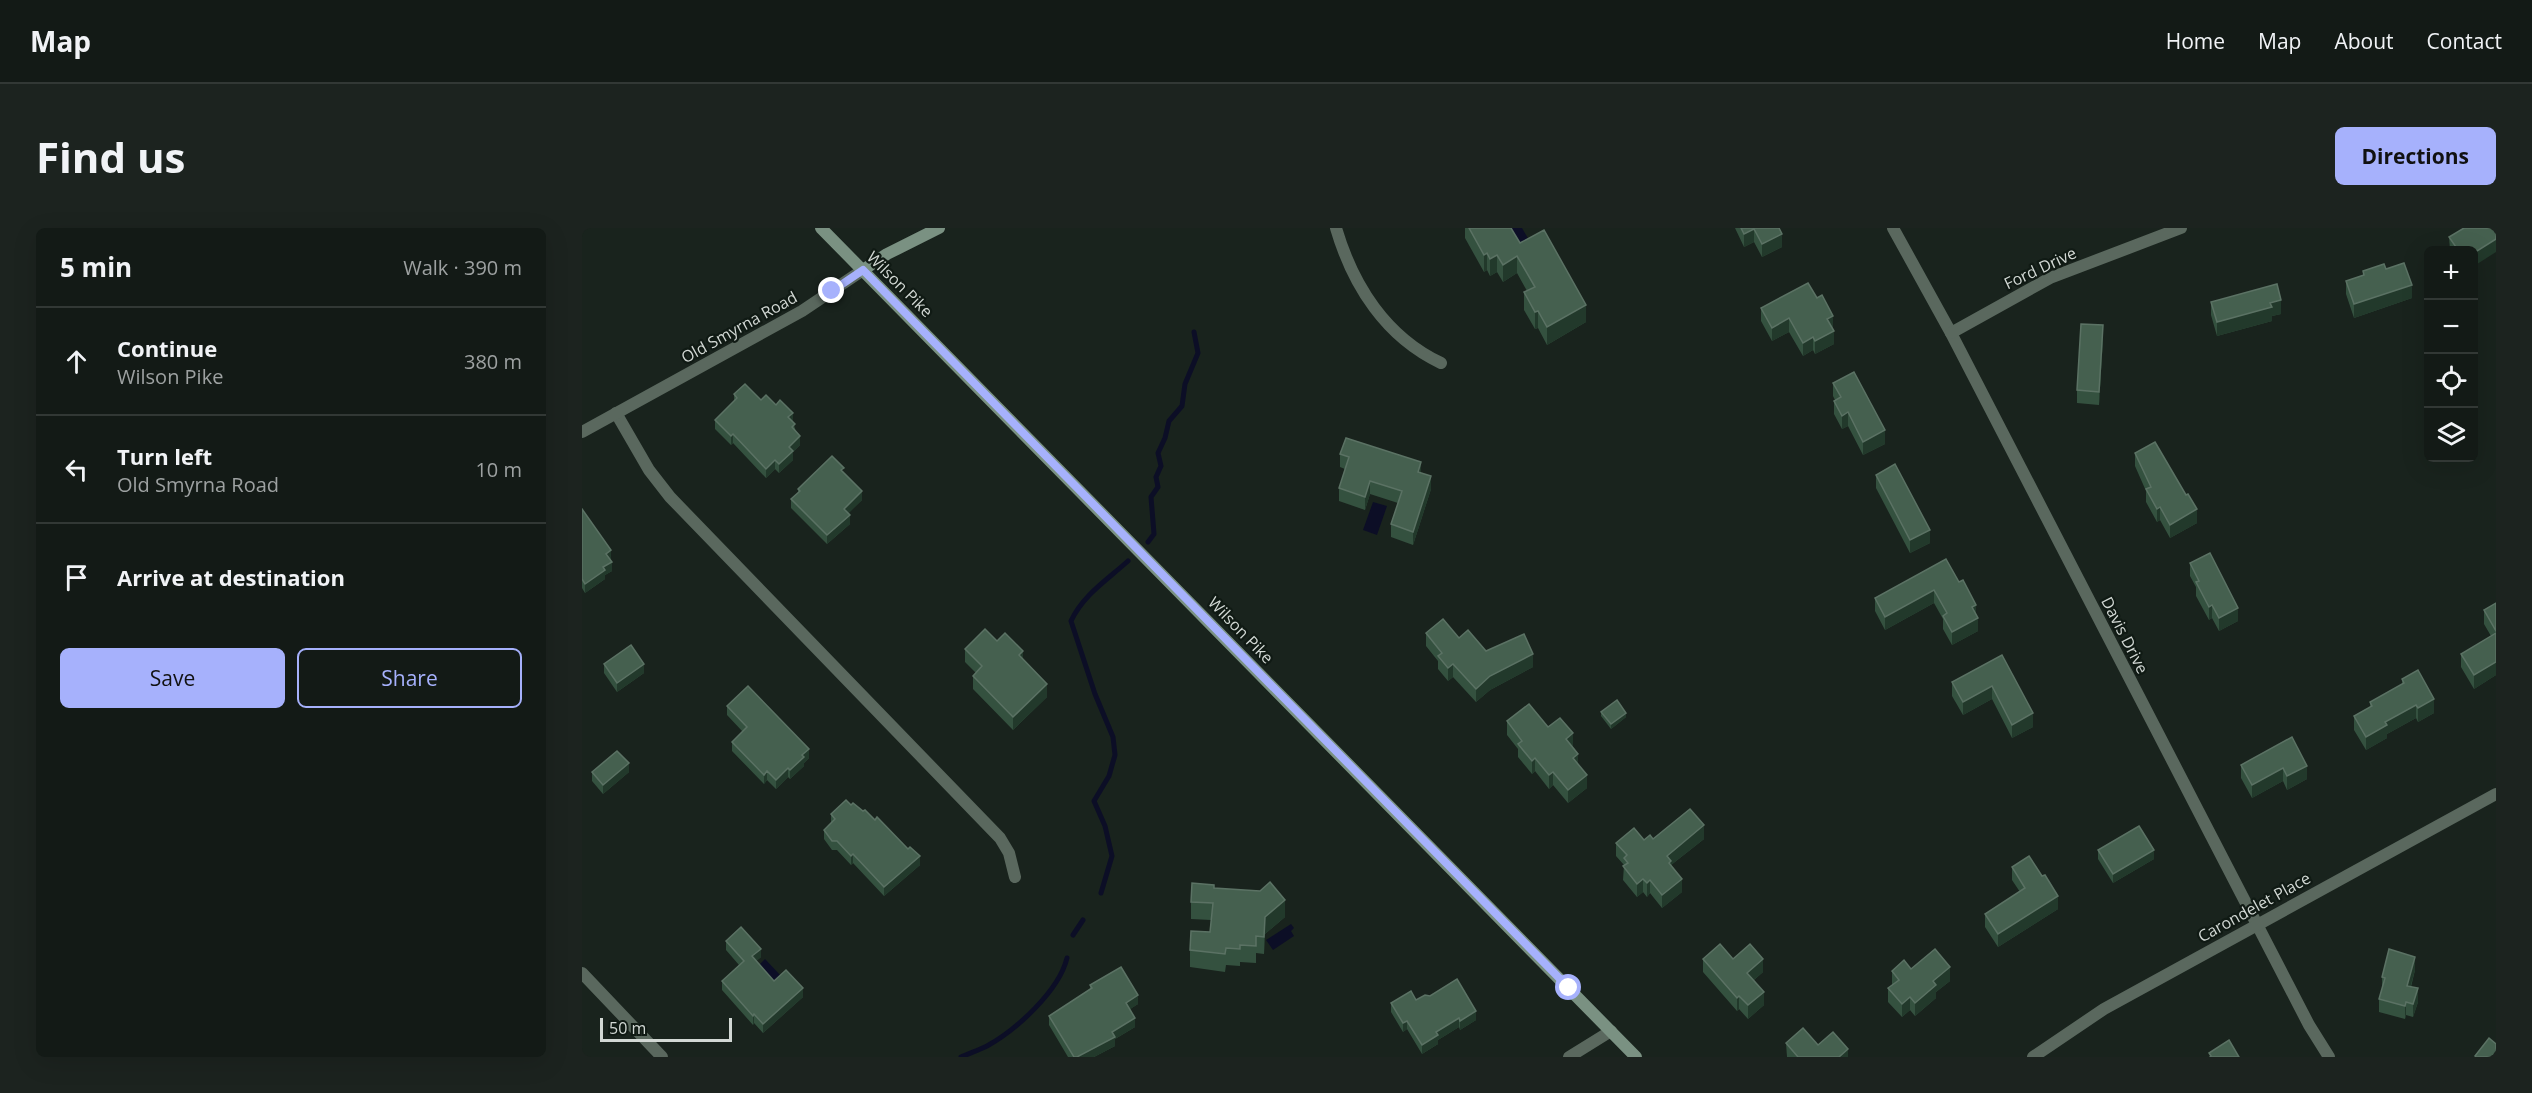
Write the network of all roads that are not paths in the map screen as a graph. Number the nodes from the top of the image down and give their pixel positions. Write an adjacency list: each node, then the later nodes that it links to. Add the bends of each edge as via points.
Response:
1 (821, 228): 6 (main road, Wilson Pike)
2 (939, 228): 6 (main road, Old Smyrna Road)
3 (1336, 228): 8 (street, via 1360,287 1389,328 1421,354)
4 (1893, 228): 7 (street, Davis Drive)
5 (2181, 228): 7 (street, Ford Drive, via 2050,278)
6 (863, 270): 9 (street, Old Smyrna Road, via 802,311); 15 (main road, Wilson Pike)
7 (1951, 333): 13 (street, Davis Drive)
8 (1441, 363)
9 (616, 413): 10 (street, Old Smyrna Road); 12 (street, via 649,471 670,497 1000,838)
10 (582, 432)
11 (2496, 794): 13 (street, Carondelet Place)
12 (1015, 877)
13 (2257, 923): 19 (street, Carondelet Place, via 2104,1009); 20 (street, Davis Drive)
14 (582, 973): 16 (street)
15 (1611, 1031): 17 (street); 18 (main road, Wilson Pike)
16 (662, 1057)
17 (1569, 1057)
18 (1636, 1057)
19 (2033, 1057)
20 (2329, 1057)

